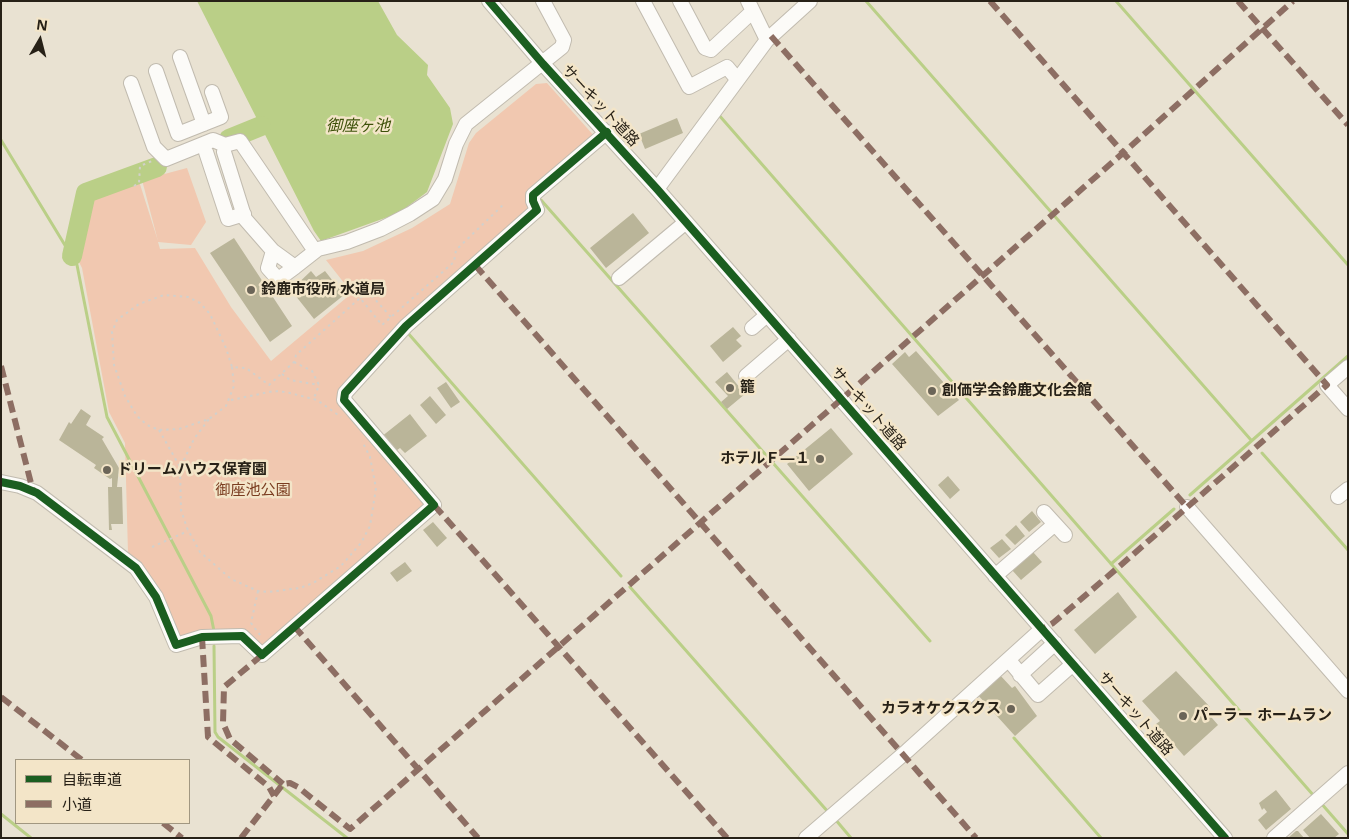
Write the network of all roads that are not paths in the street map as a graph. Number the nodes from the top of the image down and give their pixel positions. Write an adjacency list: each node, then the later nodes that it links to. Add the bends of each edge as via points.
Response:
1 (489, 1): 9 (street, サーキット道路)
2 (543, 1): 9 (street, via 564,40 556,54)
3 (643, 1): 11 (street, via 689,87 727,67)
4 (680, 1): 6 (street, via 705,48 711,50)
5 (810, 1): 7 (street)
6 (750, 6): 7 (street)
7 (767, 40): 11 (street)
8 (180, 57): 14 (street)
9 (542, 64): 15 (street, サーキット道路); 22 (street, via 466,124 445,179 432,199 381,229)
10 (156, 71): 14 (street, via 178,134)
11 (737, 79): 18 (street)
12 (131, 83): 16 (street, via 154,147 166,159)
13 (212, 92): 14 (street, via 221,117)
14 (205, 123): 16 (street)
15 (607, 132): 18 (street, サーキット道路); 31 (street, via 533,195 537,210 406,326 345,393 344,400 434,505 262,655 242,636 202,636 176,645 156,597 136,568 37,493)
16 (210, 146): 19 (street, via 228,219); 22 (street, via 240,141)
17 (224, 152): 19 (street)
18 (657, 189): 20 (street, サーキット道路)
19 (244, 214): 21 (street)
20 (686, 222): 24 (street); 25 (street, サーキット道路)
21 (273, 251): 23 (street); 23 (street, via 268,268 276,277 280,278)
22 (315, 251): 23 (street)
23 (295, 267)
24 (619, 278)
25 (768, 315): 26 (street); 27 (street, サーキット道路)
26 (752, 328)
27 (789, 339): 29 (street); 36 (street, サーキット道路)
28 (1348, 367): 30 (street, via 1327,385)
29 (746, 376)
30 (1348, 409)
31 (1, 482)
32 (1187, 507): 40 (street)
33 (1044, 512): 34 (street)
34 (1055, 524): 35 (street); 36 (street)
35 (1065, 535)
36 (995, 576): 37 (street, サーキット道路)
37 (1042, 630): 38 (street, サーキット道路); 42 (street)
38 (1054, 643): 39 (street, サーキット道路); 39 (street, via 1016,669 1038,695)
39 (1073, 664): 43 (street, サーキット道路)
40 (1348, 691)
41 (1348, 773): 44 (street)
42 (806, 838)
43 (1225, 838)
44 (1274, 838)

